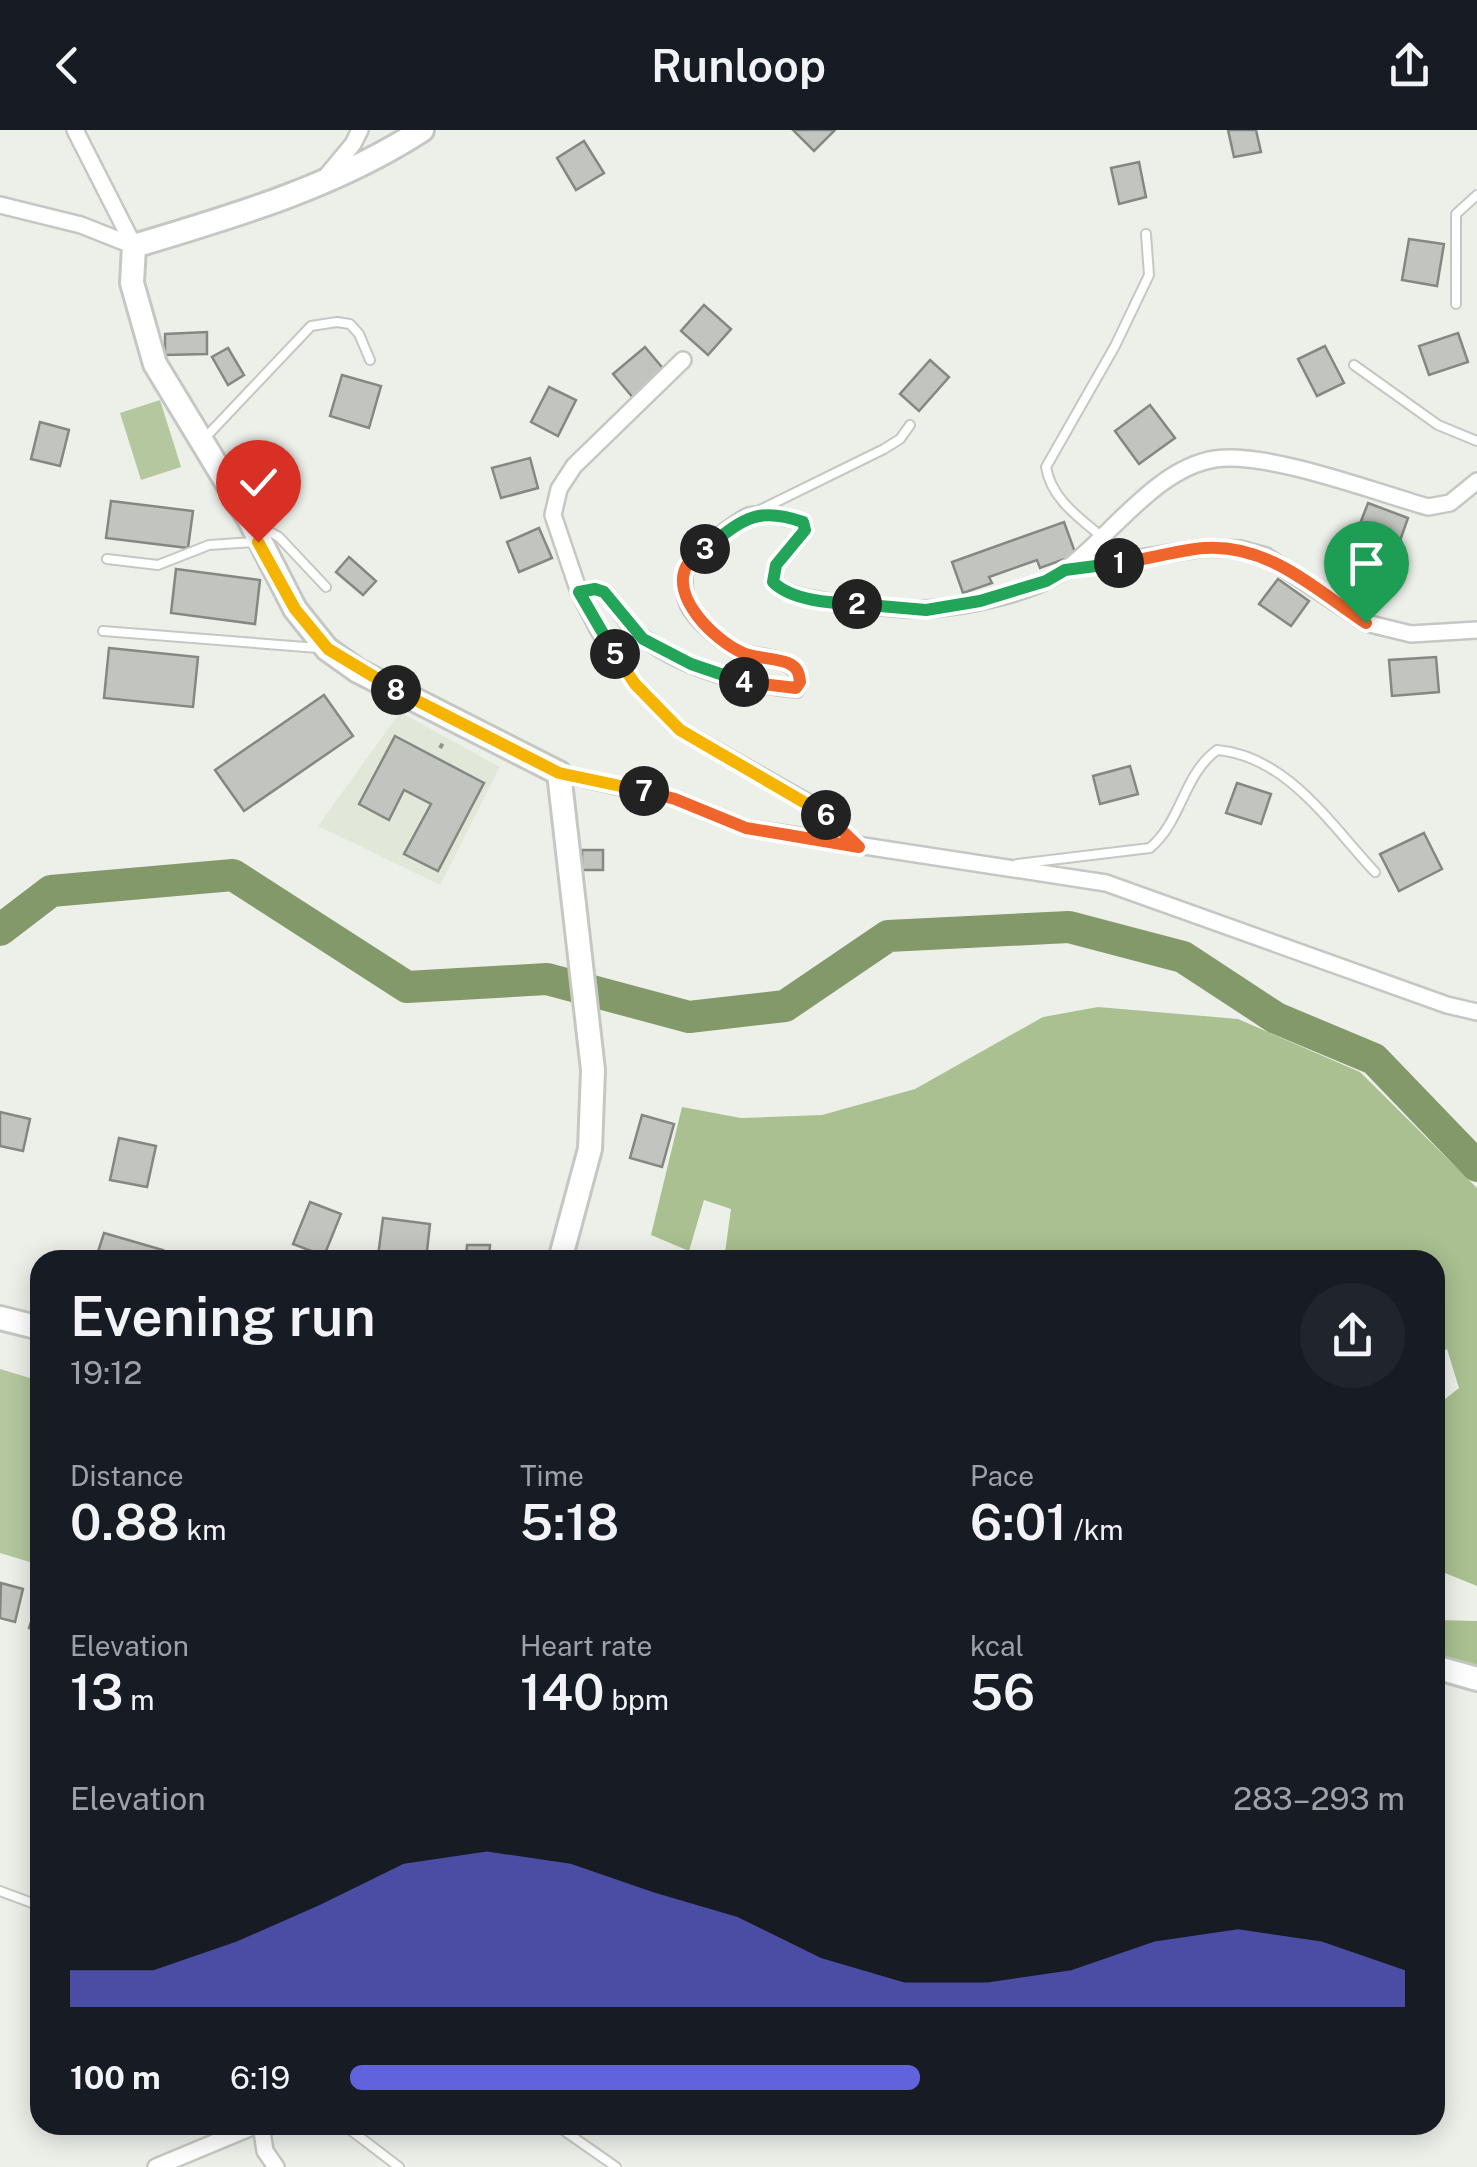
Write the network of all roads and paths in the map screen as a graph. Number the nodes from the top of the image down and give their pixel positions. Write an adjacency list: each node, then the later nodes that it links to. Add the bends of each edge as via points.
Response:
1 (76, 130): 8 (street)
2 (360, 130): 4 (street)
3 (422, 130): 4 (street)
4 (319, 186): 8 (street)
5 (1477, 195): 9 (lane, via 1456,214)
6 (0, 205): 8 (street)
7 (1146, 234): 19 (lane, via 1149,274 1046,467 1065,506)
8 (134, 246): 14 (street, via 132,283 146,341)
9 (1456, 304)
10 (370, 360): 14 (lane, via 350,324 311,326)
11 (683, 360): 24 (street, via 559,488 553,515)
12 (1354, 365): 15 (lane, via 1438,425)
13 (910, 426): 17 (lane, via 884,450)
14 (203, 440): 18 (street)
15 (1477, 441)
16 (1477, 481): 19 (street, via 1450,503 1428,507 1254,458 1214,459 1145,496)
17 (747, 516): 22 (street, via 803,522 805,530 776,565 773,582 824,602 926,610 980,601); 24 (street, via 688,562 688,605 741,652 792,664 799,672 796,688 750,684 691,664 643,639 604,592)
18 (249, 519): 20 (street); 23 (lane, via 279,538)
19 (1101, 536): 22 (street)
20 (258, 542): 21 (lane, via 209,545 158,565); 27 (street, via 295,609)
21 (106, 559)
22 (1065, 570): 25 (street, via 1203,548 1240,549 1266,556 1366,623 1411,634)
23 (326, 588)
24 (579, 592): 29 (street, via 635,684 680,730 819,808)
25 (1477, 630)
26 (103, 631): 27 (lane)
27 (328, 649): 28 (street)
28 (559, 773): 29 (street, via 675,799 746,828); 33 (street, via 593,1070 590,1149)
29 (859, 847): 30 (street)
30 (1003, 866): 31 (lane, via 1150,848 1216,750 1267,764 1289,780); 32 (street, via 1106,884)
31 (1374, 872)
32 (1477, 1012)
33 (563, 1250)
34 (0, 1318): 35 (street)
35 (30, 1326)
36 (1445, 1670): 37 (street)
37 (1477, 1678)
38 (0, 1891): 39 (lane)
39 (30, 1902)
40 (234, 2135): 44 (street)
41 (261, 2135): 45 (street)
42 (357, 2135): 46 (lane)
43 (570, 2135): 47 (lane)
44 (156, 2167)
45 (276, 2167)
46 (400, 2167)
47 (616, 2167)

